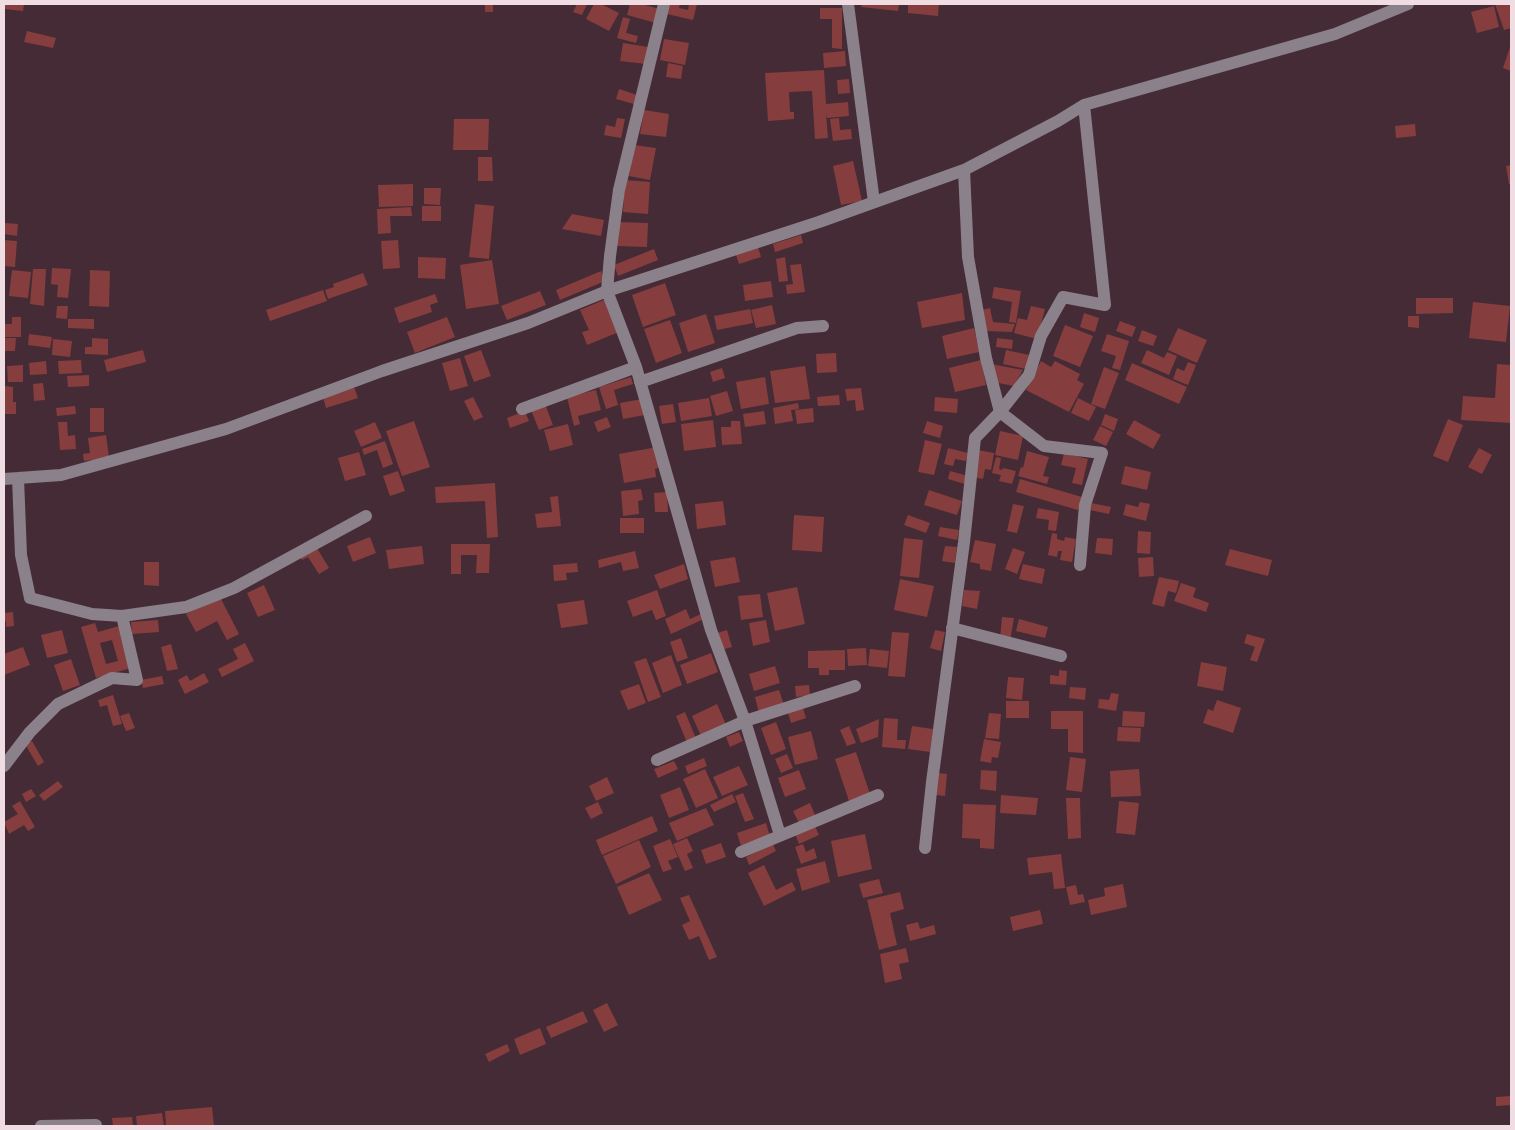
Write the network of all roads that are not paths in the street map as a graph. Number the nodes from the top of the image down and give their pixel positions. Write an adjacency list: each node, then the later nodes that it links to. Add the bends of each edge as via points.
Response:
1 (664, 4): 7 (street, via 619,190)
2 (848, 4): 6 (street)
3 (1408, 4): 4 (street, via 1335,34)
4 (1084, 105): 5 (street); 12 (street, via 1105,306 1063,297 1041,336 1029,375)
5 (964, 170): 6 (street); 12 (street, via 968,257 986,358)
6 (874, 202): 7 (street)
7 (607, 291): 9 (street); 13 (street, via 528,323 382,371 226,429 61,475)
8 (824, 326): 10 (street, via 797,328)
9 (636, 367): 10 (street); 11 (street)
10 (640, 382): 21 (street, via 712,630)
11 (522, 409)
12 (1000, 412): 16 (street, via 1044,446 1102,453 1085,505); 18 (street, via 975,438)
13 (18, 478): 14 (street); 17 (street, via 21,555 30,598 92,614)
14 (4, 479)
15 (366, 516): 17 (street, via 234,588 186,607)
16 (1080, 565)
17 (122, 616): 23 (street, via 137,680 112,678 58,704 30,732)
18 (952, 628): 19 (street); 26 (street)
19 (1061, 656)
20 (855, 686): 21 (street)
21 (745, 720): 22 (street); 25 (street)
22 (656, 760)
23 (4, 766)
24 (878, 795): 25 (street)
25 (780, 835): 27 (street)
26 (925, 848)
27 (741, 852)
28 (41, 1126): 29 (street)
29 (96, 1126)

